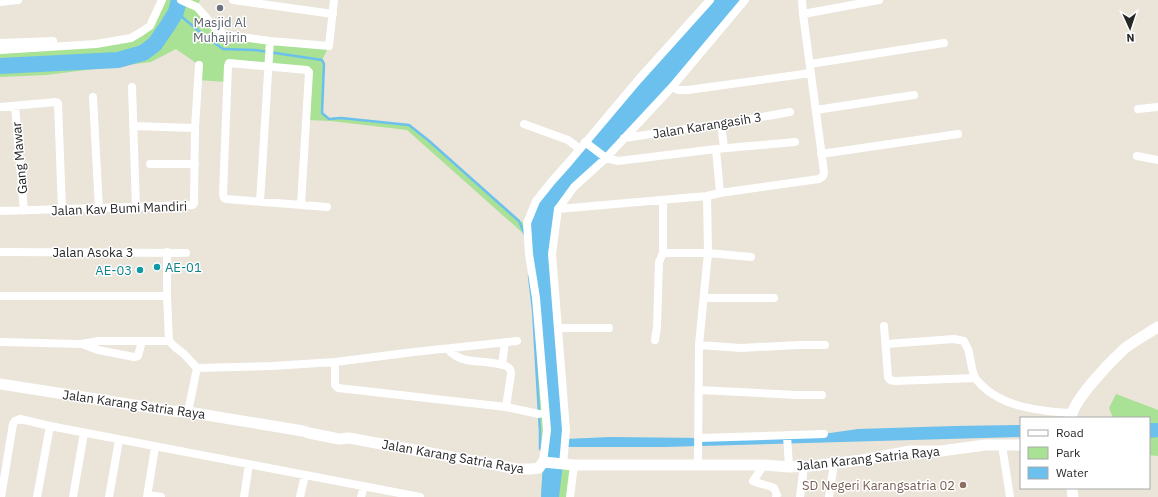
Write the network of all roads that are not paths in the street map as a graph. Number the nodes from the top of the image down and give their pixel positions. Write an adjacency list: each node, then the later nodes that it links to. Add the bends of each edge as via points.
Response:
1 (18, 0): 10 (street)
2 (162, 0): 19 (street, via 150,26 131,38 96,44)
3 (180, 0): 12 (street)
4 (233, 0): 13 (street)
5 (334, 0): 13 (street)
6 (710, 0): 41 (street, via 638,79)
7 (745, 0): 25 (street)
8 (802, 0): 14 (street)
9 (879, 0): 11 (street)
10 (0, 2)
11 (849, 3): 14 (street)
12 (196, 4): 16 (street, via 216,29 227,35)
13 (333, 14): 16 (street, via 329,46)
14 (803, 14): 20 (street)
15 (92, 39): 17 (street)
16 (270, 42): 22 (street)
17 (0, 43)
18 (944, 43): 20 (street)
19 (0, 50)
20 (810, 64): 23 (street)
21 (199, 65): 37 (street, Jalan Kav Bumi Mandiri)
22 (269, 65): 52 (street); 52 (street, via 229,63 228,66 223,196 226,199); 53 (street, via 309,72)
23 (811, 73): 25 (street, via 688,90); 32 (street)
24 (132, 87): 36 (street)
25 (672, 87): 39 (street)
26 (914, 95): 32 (street)
27 (92, 97): 56 (street)
28 (15, 106): 29 (street); 58 (street, via 58,103); 60 (street, Gang Mawar)
29 (0, 107)
30 (1158, 107): 31 (street)
31 (1138, 109)
32 (816, 110): 43 (street)
33 (790, 112): 35 (street, Jalan Karangasih 3)
34 (524, 124): 41 (street)
35 (721, 124): 39 (street, Jalan Karangasih 3); 42 (street)
36 (133, 126): 37 (street); 55 (street)
37 (195, 128): 48 (street, Jalan Kav Bumi Mandiri)
38 (958, 134): 43 (street)
39 (624, 138): 45 (street)
40 (795, 142): 42 (street)
41 (583, 145): 45 (street); 106 (street, via 540,197 527,223 547,430)
42 (720, 149): 45 (street, via 618,161); 49 (street)
43 (821, 154): 49 (street, via 824,172 819,178)
44 (1137, 156): 46 (street)
45 (606, 158): 57 (street, via 574,187)
46 (1158, 160)
47 (150, 164): 48 (street)
48 (195, 164): 55 (street, Jalan Kav Bumi Mandiri, via 192,206)
49 (720, 193): 50 (street)
50 (707, 196): 51 (street); 65 (street)
51 (664, 200): 57 (street); 64 (street)
52 (260, 202): 53 (street)
53 (301, 205): 54 (street)
54 (328, 207)
55 (136, 208): 56 (street, Jalan Kav Bumi Mandiri)
56 (99, 209): 58 (street, Jalan Kav Bumi Mandiri)
57 (558, 209): 73 (street, via 552,254)
58 (62, 210): 60 (street, Jalan Kav Bumi Mandiri)
59 (0, 211): 60 (street, Jalan Kav Bumi Mandiri)
60 (24, 211)
61 (0, 252): 62 (street, Jalan Asoka 3)
62 (167, 252): 63 (street, Jalan Asoka 3); 68 (street)
63 (186, 252)
64 (663, 253): 65 (street); 75 (street, via 659,262)
65 (708, 253): 66 (street); 69 (street)
66 (751, 257)
67 (0, 296): 68 (street)
68 (167, 296): 77 (street)
69 (704, 298): 70 (street); 83 (street)
70 (774, 298)
71 (884, 326): 82 (street)
72 (1158, 327): 96 (street, via 1124,349 1084,392)
73 (558, 328): 74 (street); 109 (street)
74 (609, 328)
75 (655, 340)
76 (142, 341): 77 (street); 81 (street, via 99,341); 81 (street, via 139,354 134,357)
77 (170, 341): 88 (street)
78 (517, 341): 80 (street)
79 (0, 342): 81 (street)
80 (505, 342): 85 (street); 87 (street)
81 (81, 344)
82 (886, 344): 89 (street, via 954,339 964,341); 89 (street, via 888,377 895,382)
83 (699, 345): 84 (street, via 741,348); 91 (street)
84 (825, 346)
85 (448, 349): 86 (street); 87 (street, via 467,360)
86 (335, 362): 88 (street); 93 (street, via 335,384 338,388)
87 (502, 365): 93 (street, via 508,367 511,374)
88 (197, 368): 94 (street)
89 (975, 378): 96 (street, via 990,393 1007,402)
90 (0, 384): 94 (street, Jalan Karang Satria Raya)
91 (699, 390): 92 (street); 101 (street)
92 (822, 395)
93 (506, 407): 95 (street)
94 (188, 412): 106 (street, Jalan Karang Satria Raya, via 517,469 538,468)
95 (539, 414)
96 (1070, 416)
97 (50, 426): 98 (street); 118 (street, via 20,419 15,421); 119 (street)
98 (84, 433): 102 (street); 120 (street)
99 (824, 434): 100 (street)
100 (787, 435): 101 (street); 113 (street)
101 (698, 438): 110 (street)
102 (118, 440): 105 (street); 121 (street)
103 (1002, 445): 104 (street, Jalan Karang Satria Raya); 108 (street, Jalan Karang Satria Raya, via 910,452); 131 (street)
104 (1020, 446)
105 (155, 447): 107 (street); 116 (street)
106 (543, 462): 109 (street, Jalan Karang Satria Raya)
107 (249, 464): 114 (street); 123 (street)
108 (834, 464): 112 (street, Jalan Karang Satria Raya); 130 (street)
109 (568, 465): 110 (street, Jalan Karang Satria Raya); 127 (street)
110 (698, 465): 111 (street, Jalan Karang Satria Raya)
111 (764, 465): 113 (street, Jalan Karang Satria Raya); 128 (street, via 753,481 774,488)
112 (804, 466): 113 (street, Jalan Karang Satria Raya); 129 (street)
113 (789, 467)
114 (305, 475): 115 (street); 124 (street)
115 (364, 486): 117 (street); 125 (street)
116 (147, 496): 122 (street)
117 (409, 496): 126 (street)
118 (1, 497)
119 (37, 497)
120 (73, 497)
121 (108, 497)
122 (161, 497)
123 (244, 497)
124 (300, 497)
125 (362, 497)
126 (420, 497)
127 (570, 497)
128 (776, 497)
129 (800, 497)
130 (829, 497)
131 (1010, 497)

